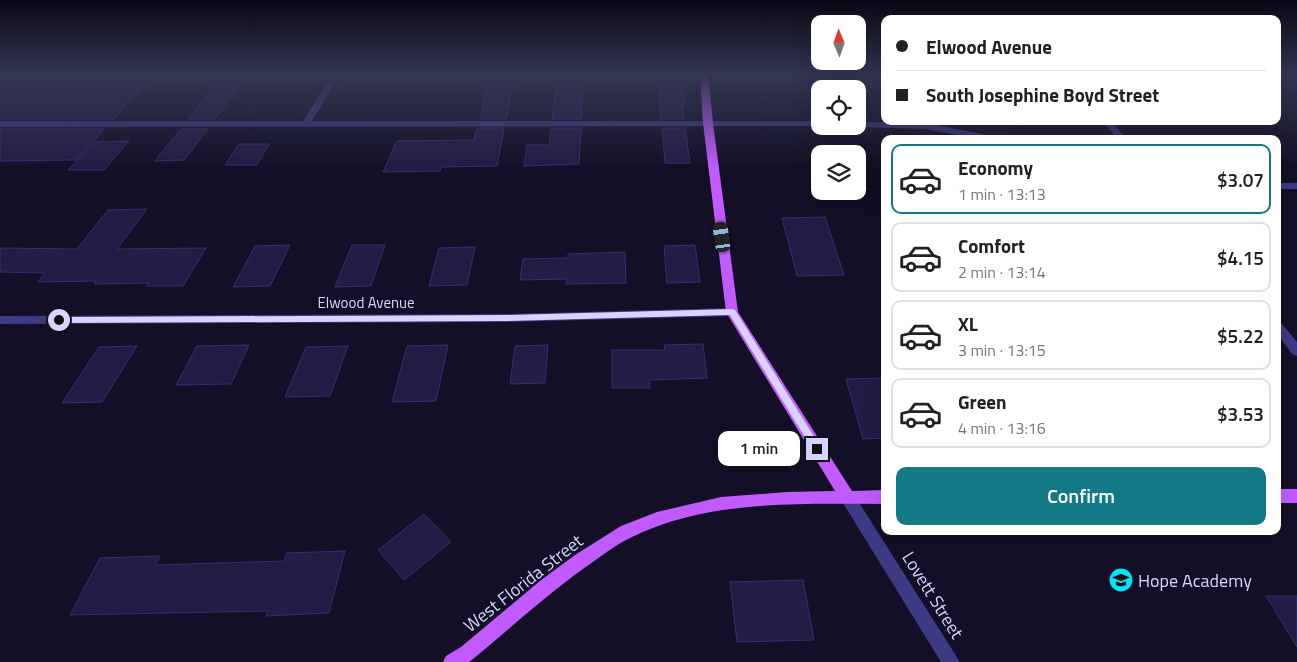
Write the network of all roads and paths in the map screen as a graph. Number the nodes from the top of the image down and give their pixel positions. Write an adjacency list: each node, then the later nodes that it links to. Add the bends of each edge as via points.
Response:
1 (317, 106): 5 (street)
2 (707, 106): 3 (main road)
3 (708, 123): 5 (street); 6 (street); 13 (main road)
4 (0, 124): 5 (street)
5 (306, 124)
6 (811, 124)
7 (866, 125): 9 (street, via 926,126)
8 (1110, 125): 10 (street)
9 (972, 135)
10 (1119, 135)
11 (1281, 186): 12 (street)
12 (1297, 186)
13 (732, 312): 14 (street, Elwood Avenue, via 498,318); 20 (main road)
14 (0, 320)
15 (1281, 331): 16 (street)
16 (1297, 350)
17 (1281, 496): 18 (main road)
18 (1297, 496)
19 (881, 497): 20 (main road, West Florida Street)
20 (848, 498): 21 (main road, West Florida Street, via 729,503 683,512 626,531 572,566); 22 (street, Lovett Street)
21 (461, 659)
22 (951, 662)

